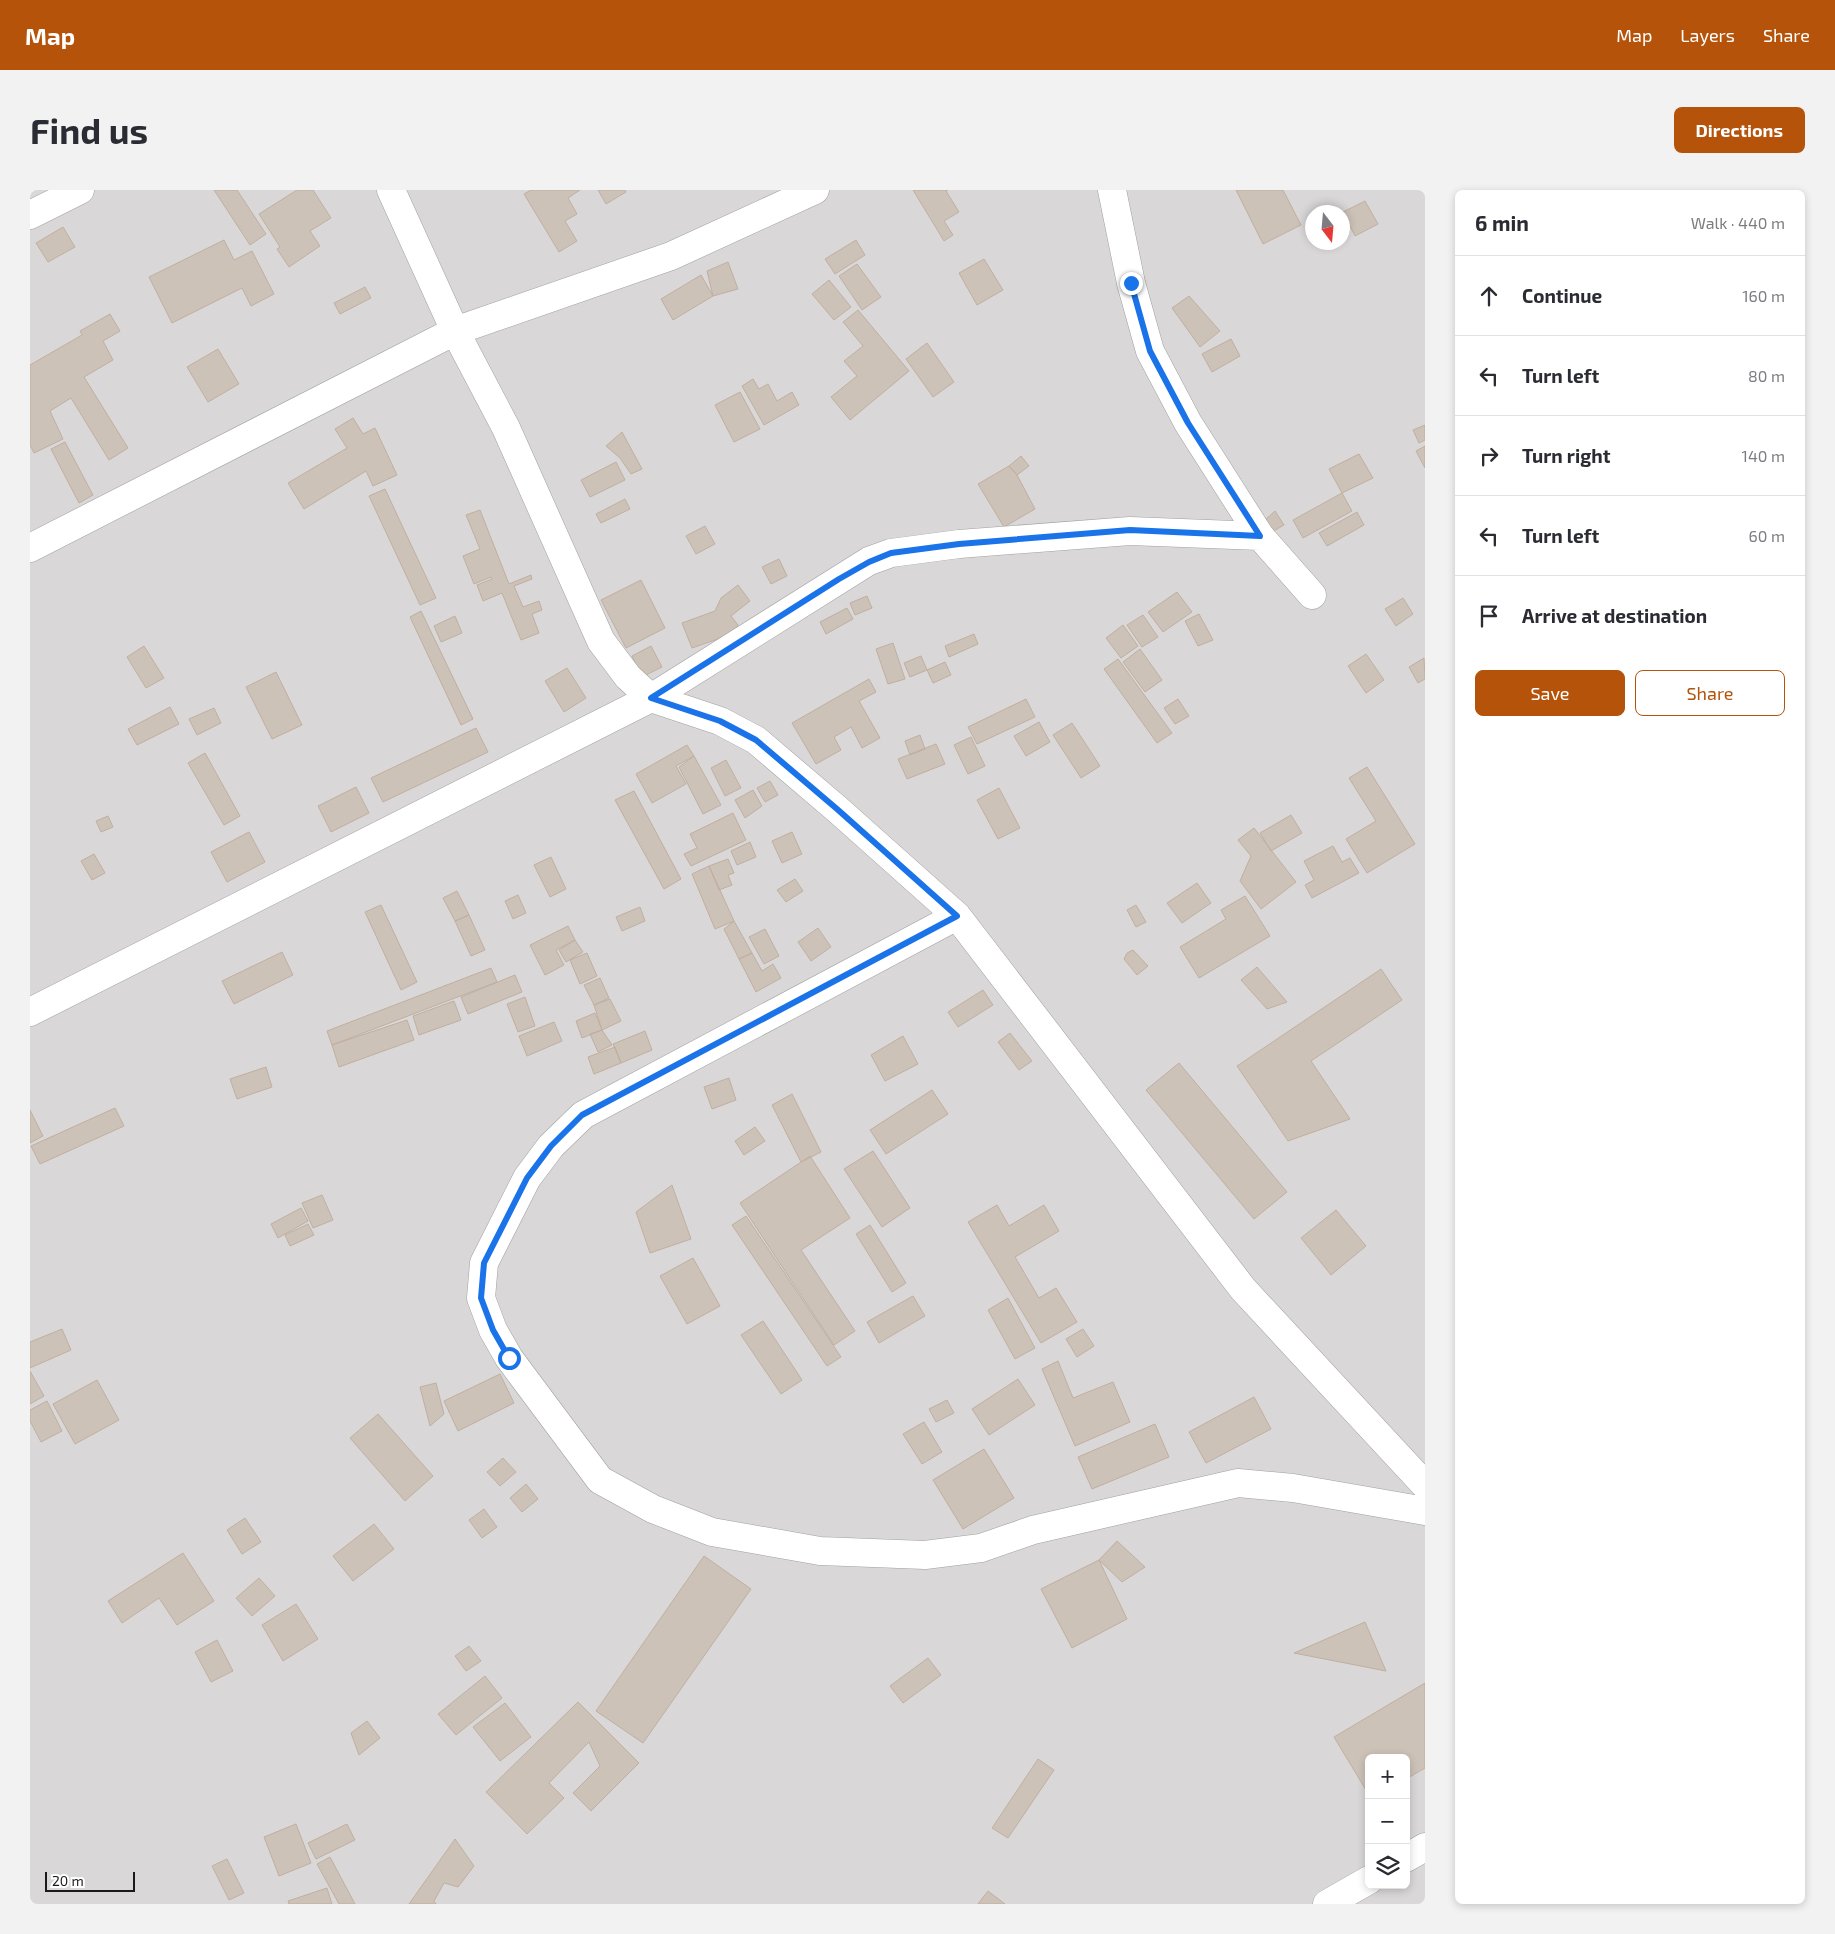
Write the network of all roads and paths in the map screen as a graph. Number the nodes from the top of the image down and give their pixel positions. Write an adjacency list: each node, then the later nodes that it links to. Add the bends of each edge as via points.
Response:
1 (80, 190): 5 (street)
2 (391, 190): 6 (street)
3 (815, 190): 6 (street, via 671,256)
4 (1112, 190): 7 (street, via 1131,283 1150,351 1188,423)
5 (30, 215)
6 (455, 331): 8 (street); 10 (street, via 506,428 601,641 628,677)
7 (1260, 536): 9 (street); 10 (street, via 1130,530 891,553 839,579)
8 (30, 548)
9 (1312, 595)
10 (651, 698): 11 (street, via 720,721 756,740); 12 (street)
11 (957, 916): 13 (street, via 1243,1289); 14 (street, via 582,1115 551,1146 527,1178 484,1263 481,1298 493,1330 509,1358 600,1480 653,1509 712,1532 820,1551 925,1555 981,1548 1033,1530 1238,1483 1293,1488)
12 (30, 1012)
13 (1425, 1485)
14 (1425, 1511)
15 (1425, 1847): 16 (street)
16 (1410, 1856)
17 (1365, 1882): 18 (street)
18 (1327, 1904)

